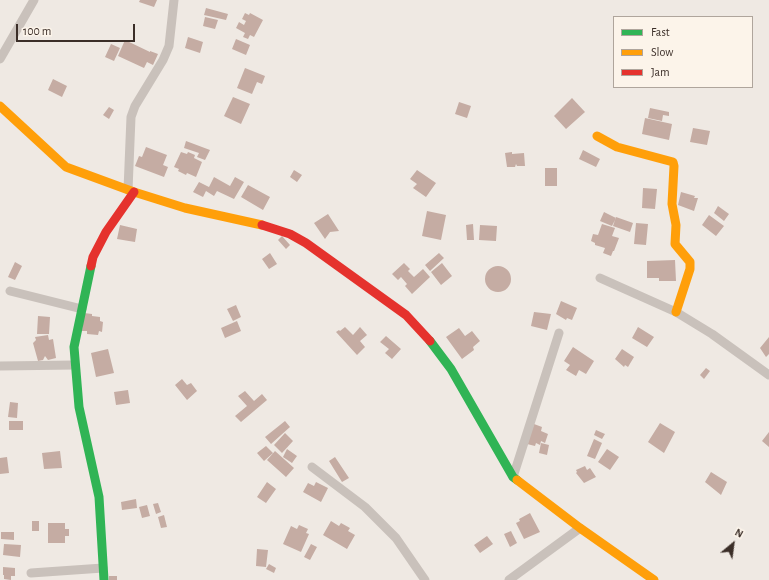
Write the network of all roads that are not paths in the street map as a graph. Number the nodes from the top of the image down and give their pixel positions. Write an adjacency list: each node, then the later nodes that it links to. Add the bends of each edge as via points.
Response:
1 (34, 0): 3 (street)
2 (174, 0): 6 (street, via 171,32 163,60 131,117)
3 (0, 59)
4 (0, 106): 6 (street, via 66,167)
5 (597, 136): 10 (street, via 617,147 673,162 672,204 676,225 675,244 690,262)
6 (131, 191): 9 (street, via 93,257); 16 (street, via 185,208 264,225 290,234 406,315 427,337 451,369)
7 (600, 278): 10 (street)
8 (10, 291): 9 (street)
9 (82, 309): 12 (street, via 74,347)
10 (676, 312): 14 (street)
11 (559, 333): 16 (street)
12 (75, 364): 13 (street); 18 (street, via 79,407 99,497)
13 (0, 366)
14 (769, 375)
15 (312, 467): 21 (street, via 365,507 396,538)
16 (513, 477): 17 (street)
17 (580, 528): 22 (street); 23 (street)
18 (103, 568): 19 (street); 20 (street)
19 (32, 573)
20 (104, 580)
21 (425, 580)
22 (509, 580)
23 (654, 580)

